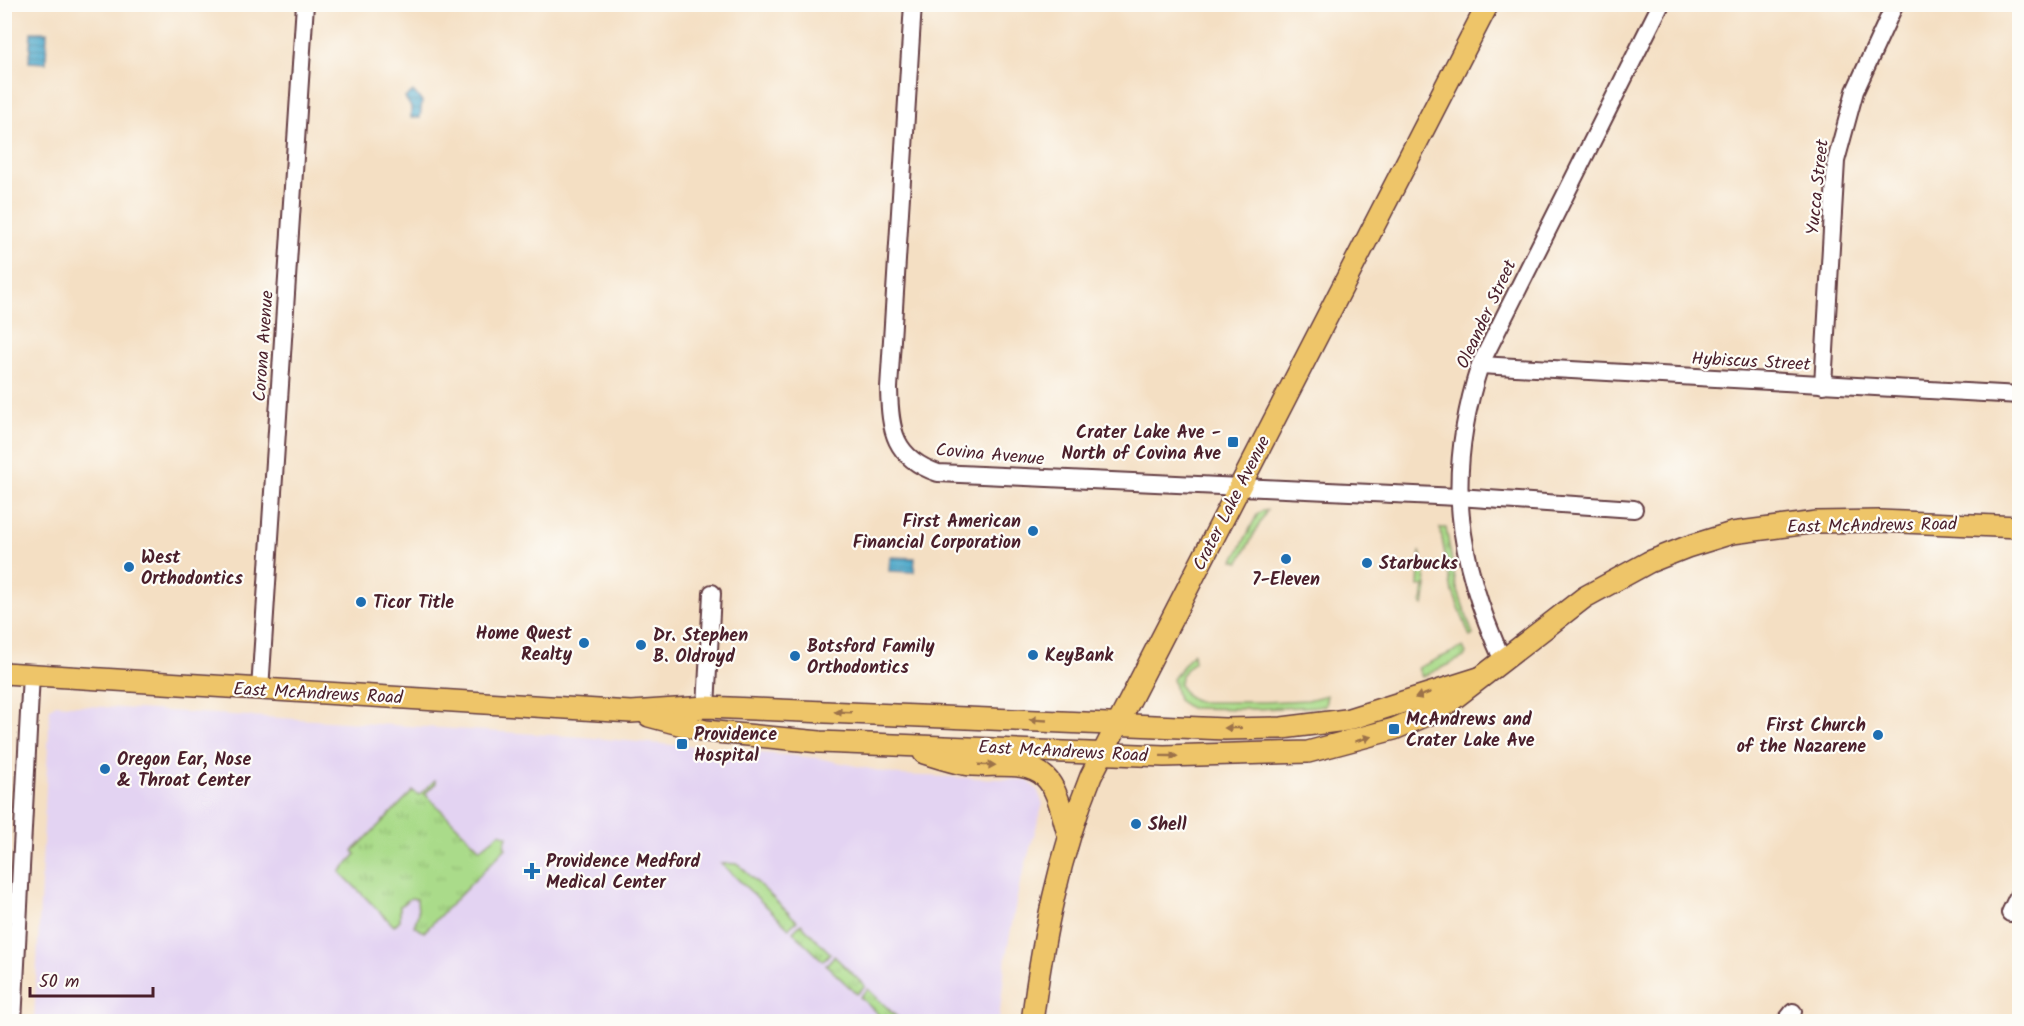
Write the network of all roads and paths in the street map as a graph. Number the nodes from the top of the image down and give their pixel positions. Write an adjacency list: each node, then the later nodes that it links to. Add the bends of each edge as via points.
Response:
1 (305, 4): 18 (street, Corona Avenue)
2 (913, 4): 9 (street, Covina Avenue, via 889,388 891,425 902,451 912,461 938,473)
3 (1488, 4): 9 (main road, Crater Lake Avenue)
4 (1661, 4): 6 (street, Oleander Street)
5 (1895, 4): 7 (street, Yucca Street, via 1855,91 1836,161)
6 (1480, 365): 7 (street, Hybiscus Street); 10 (street, Oleander Street, via 1464,429)
7 (1823, 385): 8 (street, Hybiscus Street)
8 (2019, 395)
9 (1239, 487): 10 (street, Covina Avenue); 21 (main road, Crater Lake Avenue)
10 (1458, 497): 11 (street, Covina Avenue); 14 (street, Oleander Street, via 1477,600)
11 (1634, 509)
12 (2019, 526): 14 (main road, East McAndrews Road, via 1817,522 1732,533 1687,547 1616,578 1585,597)
13 (712, 593): 19 (street)
14 (1503, 662): 17 (main road, East McAndrews Road)
15 (4, 673): 16 (main road, East McAndrews Road)
16 (31, 674): 18 (main road, East McAndrews Road); 27 (street)
17 (1479, 678): 21 (main road, East McAndrews Road, one-way to 21, via 1389,708 1318,725 1225,729); 23 (main road, East McAndrews Road, one-way to 17, via 1215,756 1308,752 1384,732 1439,710)
18 (260, 690): 20 (main road, East McAndrews Road)
19 (706, 707): 20 (main road, East McAndrews Road); 21 (main road, East McAndrews Road, one-way to 19)
20 (631, 712): 22 (main road, East McAndrews Road, via 705,731 820,742)
21 (1116, 725): 23 (main road, Crater Lake Avenue)
22 (889, 743): 23 (main road, East McAndrews Road); 24 (main road, one-way to 24, via 965,765 1026,767 1039,772 1054,791)
23 (1102, 753): 24 (main road, Crater Lake Avenue)
24 (1069, 837): 29 (main road, Crater Lake Avenue, via 1047,921)
25 (2019, 892): 26 (street)
26 (2010, 913)
27 (11, 926): 28 (street)
28 (12, 1022)
29 (1032, 1022)

